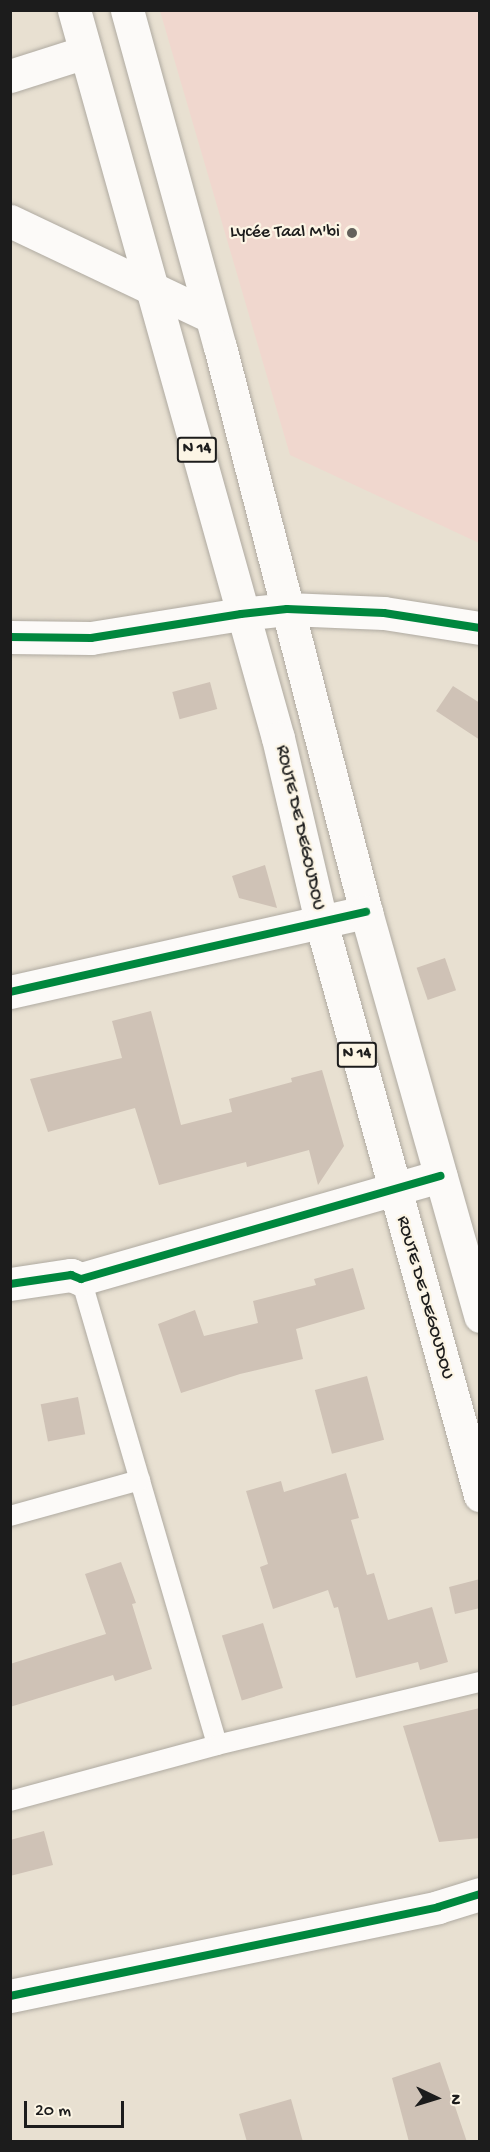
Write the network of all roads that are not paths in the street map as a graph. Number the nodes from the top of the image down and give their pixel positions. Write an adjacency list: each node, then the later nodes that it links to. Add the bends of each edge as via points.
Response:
1 (74, 10): 3 (main road, N 14)
2 (126, 10): 7 (main road, N 14)
3 (85, 52): 4 (main road); 6 (main road, N 14)
4 (10, 76)
5 (10, 221): 6 (main road)
6 (152, 287): 7 (main road); 9 (main road, N 14)
7 (210, 316): 8 (main road, N 14)
8 (287, 609): 9 (main road); 10 (main road, via 384,613); 12 (main road, N 14)
9 (241, 614): 11 (main road, via 91,638); 13 (main road, ROUTE DE DEGOUDOU / N 14, via 278,738)
10 (480, 628)
11 (10, 637)
12 (366, 912): 13 (main road); 15 (main road, N 14)
13 (321, 922): 14 (main road); 16 (main road, ROUTE DE DEGOUDOU / N 14)
14 (10, 993)
15 (441, 1176): 16 (main road); 19 (main road, N 14)
16 (393, 1190): 17 (main road); 21 (main road, ROUTE DE DEGOUDOU / N 14)
17 (81, 1279): 18 (main road, via 71,1275); 20 (lane)
18 (10, 1284)
19 (480, 1316)
20 (140, 1480): 22 (lane); 24 (lane)
21 (480, 1495)
22 (10, 1516)
23 (480, 1682): 24 (lane)
24 (217, 1745): 25 (lane)
25 (10, 1801)
26 (480, 1894): 27 (main road, via 438,1907)
27 (10, 1996)

